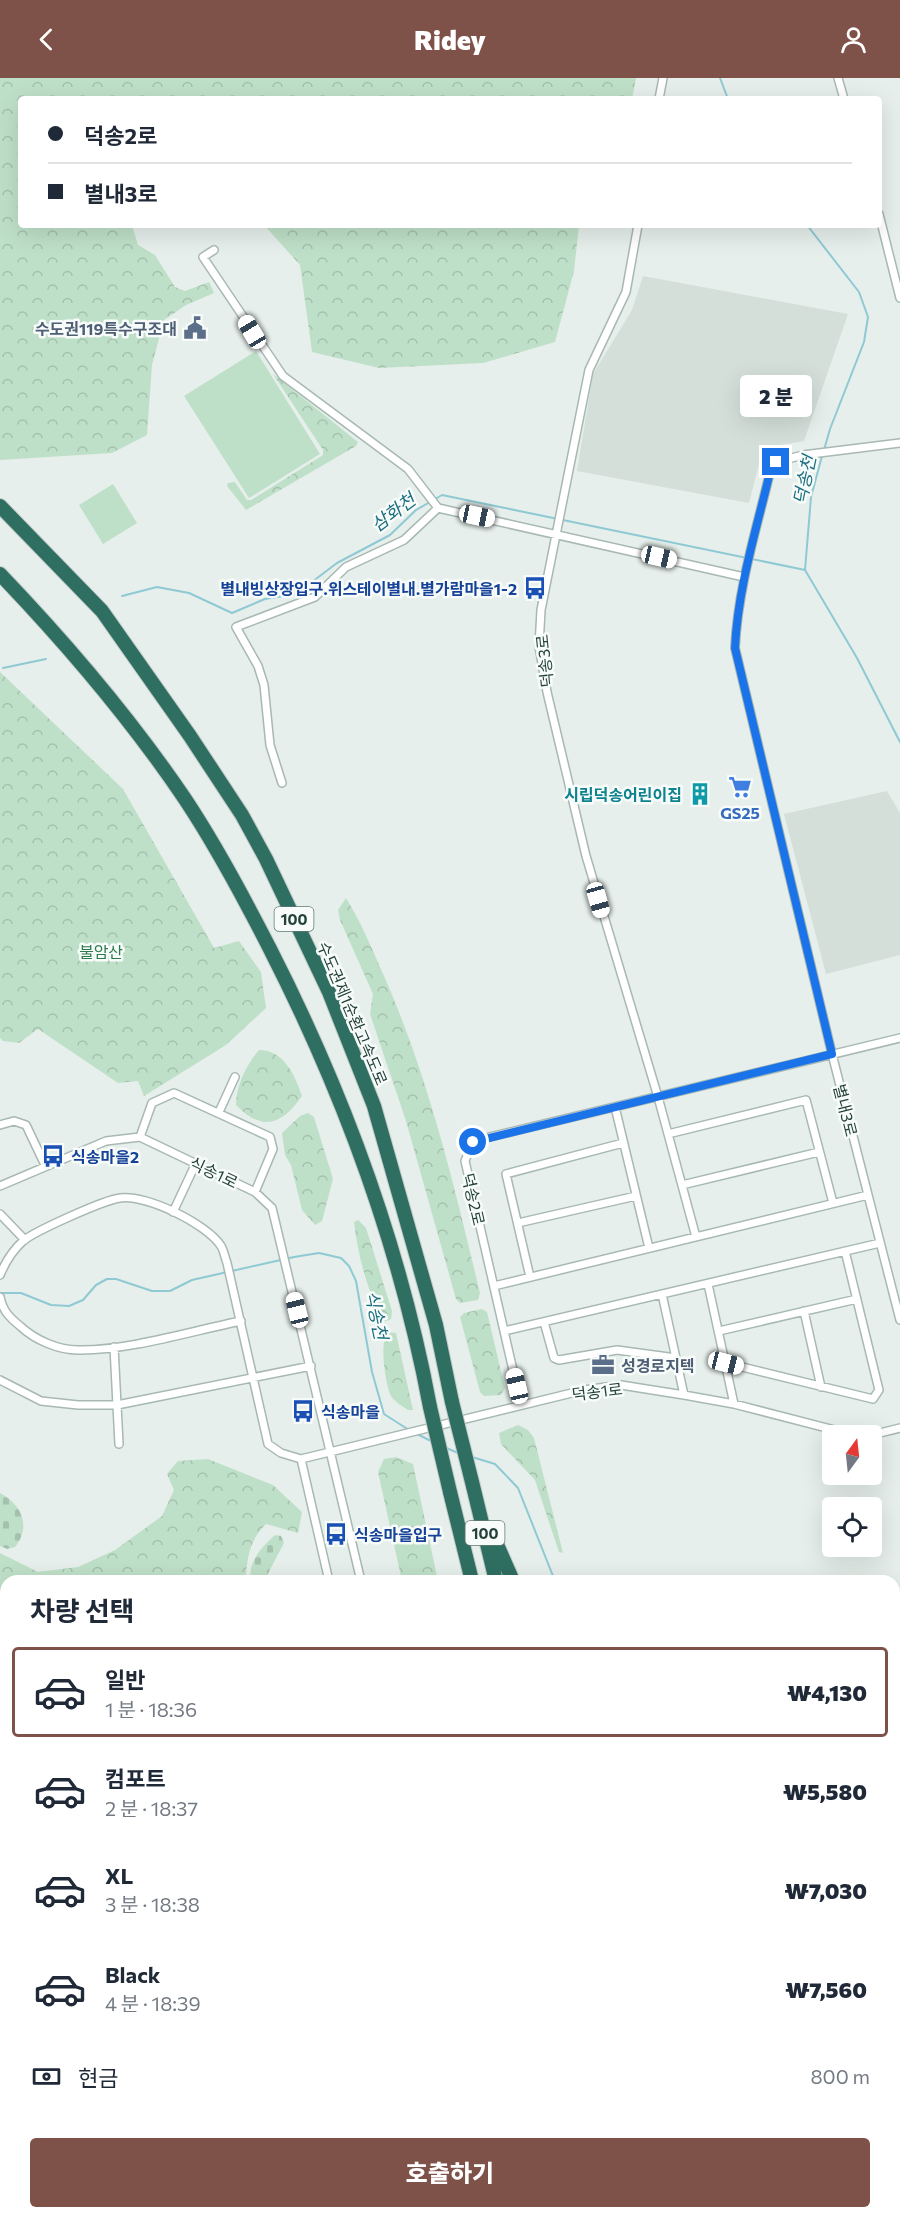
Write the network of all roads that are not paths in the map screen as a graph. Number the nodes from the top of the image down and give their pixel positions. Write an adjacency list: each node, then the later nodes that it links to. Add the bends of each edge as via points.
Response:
1 (663, 78): 3 (street)
2 (838, 78): 4 (street)
3 (660, 96)
4 (843, 96)
5 (882, 226): 8 (street)
6 (637, 228): 12 (street, 덕송3로, via 626,292 588,370)
7 (214, 250): 11 (street, via 203,257 283,376 408,469)
8 (900, 298)
9 (900, 443): 14 (street, 별내3로, via 776,462 771,468)
10 (0, 506): 72 (highway, 수도권제1순환고속도로 / 100, bridge, via 102,612 190,736 266,859 329,992 374,1106 436,1325)
11 (436, 506): 12 (street); 15 (street, via 404,540 346,567 315,597 236,627 264,685 270,745)
12 (556, 534): 14 (street); 19 (street, 덕송3로, via 541,610 539,646 547,692 586,856)
13 (0, 574): 73 (highway, 100, bridge, via 97,682 158,760 236,884 270,950 325,1063 376,1196 400,1276)
14 (744, 577): 17 (street, 별내3로, via 736,616 735,648)
15 (282, 783)
16 (900, 1038): 17 (street, 덕송2로)
17 (832, 1054): 19 (street, 덕송2로); 32 (street, 별내3로)
18 (236, 1077): 21 (street)
19 (658, 1097): 20 (street, 덕송2로); 23 (street, 덕송3로)
20 (615, 1107): 25 (street); 46 (street, 덕송2로, via 473,1142 467,1150 465,1161)
21 (219, 1112): 24 (street, via 174,1092 152,1102); 31 (street, via 270,1137 273,1149)
22 (0, 1125): 28 (street, via 14,1121 26,1125)
23 (668, 1134): 26 (street, via 806,1100); 29 (street, 덕송3로)
24 (140, 1137): 27 (street, 식송1로); 28 (street, via 105,1141)
25 (624, 1143): 33 (street); 37 (street, via 506,1174)
26 (819, 1152): 29 (street); 34 (street)
27 (196, 1164): 31 (street, 식송1로); 35 (street)
28 (45, 1165): 30 (street)
29 (682, 1185): 38 (street, 덕송3로)
30 (0, 1186)
31 (255, 1192): 60 (street, 식송1로, via 272,1208)
32 (868, 1195): 34 (street); 40 (street, 별내3로)
33 (636, 1196): 37 (street); 41 (street)
34 (833, 1203): 38 (street)
35 (173, 1212): 39 (street, via 143,1200 120,1198 99,1204); 53 (street, via 200,1227 220,1245)
36 (0, 1214): 39 (street)
37 (518, 1223): 44 (street)
38 (696, 1236): 41 (street)
39 (25, 1240): 43 (street)
40 (880, 1243): 42 (street); 52 (street, 별내3로)
41 (649, 1248): 44 (street)
42 (845, 1251): 45 (street); 49 (street)
43 (0, 1275)
44 (530, 1277): 46 (street)
45 (708, 1284): 47 (street); 56 (street)
46 (494, 1286): 55 (street, 덕송2로)
47 (662, 1294): 54 (street); 58 (street)
48 (0, 1299): 51 (street)
49 (857, 1299): 50 (street); 63 (street, via 879,1390 873,1399)
50 (804, 1311): 56 (street); 63 (street)
51 (2, 1313): 57 (street, via 26,1332 56,1347)
52 (900, 1320)
53 (241, 1321): 57 (street); 61 (street)
54 (544, 1322): 55 (street); 58 (street, via 554,1358 559,1360 616,1350)
55 (504, 1331): 67 (street, 덕송2로)
56 (719, 1331): 59 (street)
57 (114, 1347): 66 (street)
58 (676, 1358): 64 (street)
59 (726, 1363): 63 (street); 65 (street)
60 (311, 1366): 61 (street); 70 (street, 식송1로)
61 (253, 1378): 66 (street); 71 (street, via 268,1444)
62 (0, 1380): 66 (street, via 41,1401)
63 (821, 1387)
64 (684, 1395): 65 (street, 덕송1로); 67 (street, 덕송1로, via 621,1385)
65 (734, 1404): 68 (street, 덕송1로, via 850,1434)
66 (117, 1405): 69 (street)
67 (521, 1405): 70 (street, 덕송1로)
68 (900, 1428)
69 (119, 1444)
70 (331, 1452): 71 (street, 덕송1로); 75 (street, 식송1로)
71 (301, 1459): 74 (street)
72 (475, 1491): 78 (highway, 수도권제1순환고속도로 / 100); 79 (highway)
73 (451, 1496): 76 (highway); 77 (highway, 100)
74 (328, 1575)
75 (360, 1575)
76 (461, 1575)
77 (471, 1575)
78 (495, 1575)
79 (510, 1575)

